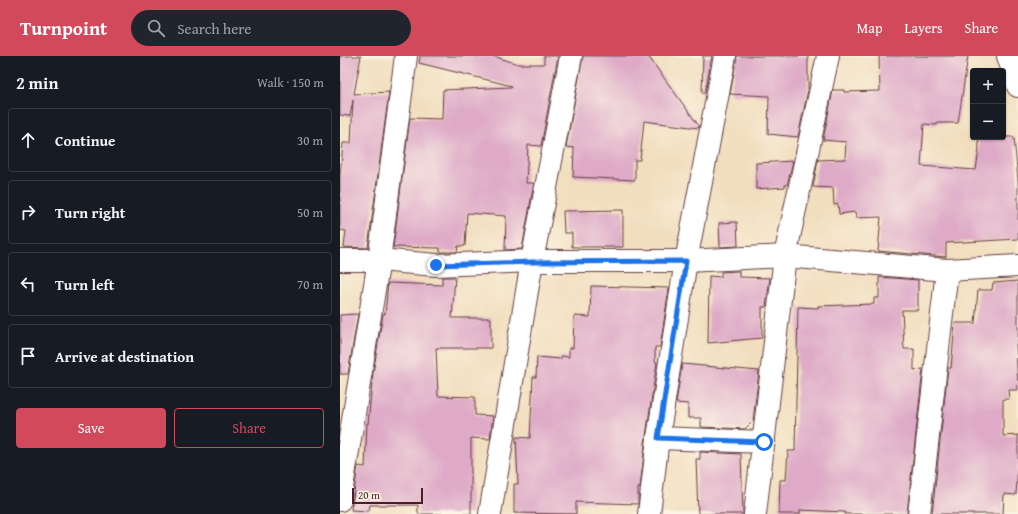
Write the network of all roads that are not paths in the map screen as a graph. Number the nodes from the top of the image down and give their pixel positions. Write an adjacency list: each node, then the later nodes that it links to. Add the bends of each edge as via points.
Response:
1 (406, 56): 9 (street)
2 (571, 56): 11 (street)
3 (724, 56): 10 (street)
4 (828, 56): 7 (street)
5 (1008, 56): 6 (street)
6 (1018, 86)
7 (785, 256): 10 (street); 13 (street); 15 (street)
8 (340, 260): 9 (street)
9 (379, 260): 11 (street, via 436,265); 16 (street)
10 (686, 261): 11 (street); 14 (street)
11 (532, 262): 17 (street)
12 (1018, 266): 13 (street)
13 (947, 270): 20 (street)
14 (658, 438): 15 (street); 18 (street)
15 (764, 442): 19 (street)
16 (340, 500)
17 (490, 514)
18 (649, 514)
19 (755, 514)
20 (919, 514)

